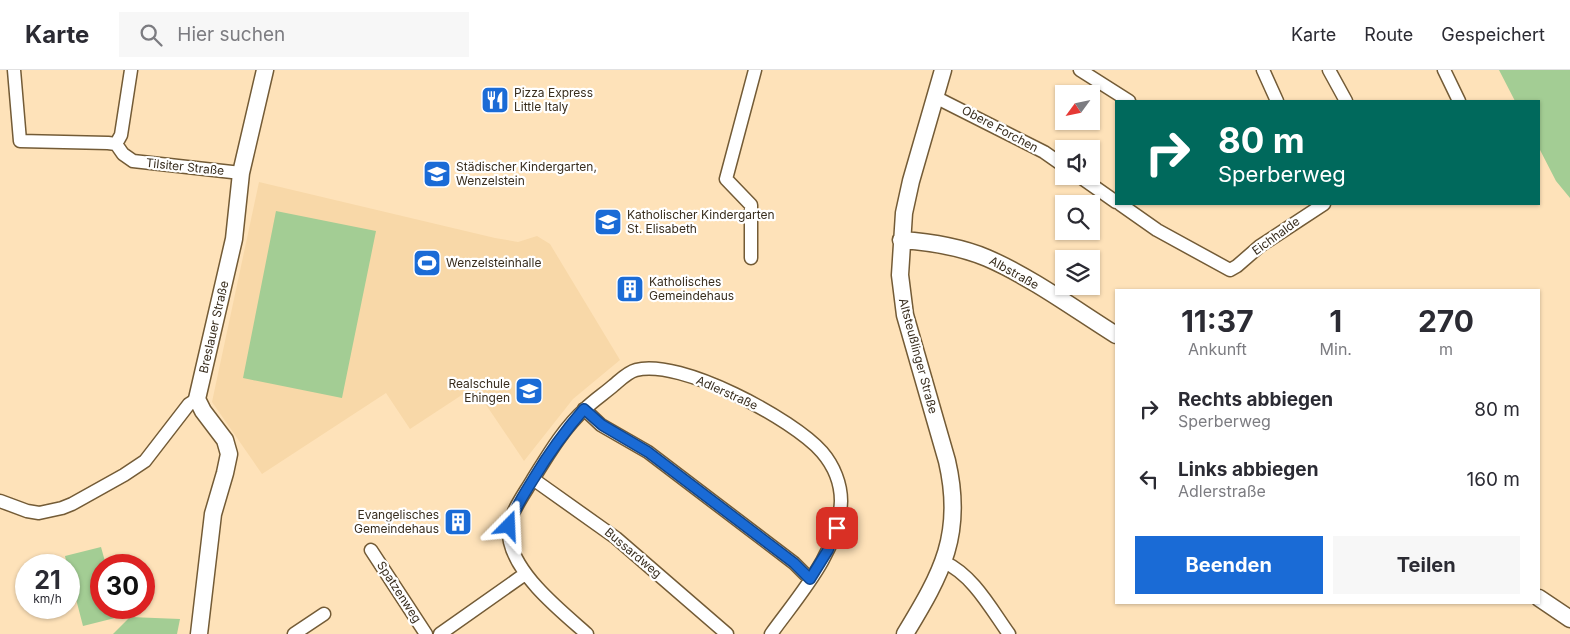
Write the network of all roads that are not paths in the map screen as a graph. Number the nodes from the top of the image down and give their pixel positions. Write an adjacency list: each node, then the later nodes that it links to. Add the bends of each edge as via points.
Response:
1 (14, 70): 15 (street, via 20,141)
2 (131, 70): 15 (street, via 121,136)
3 (265, 70): 17 (street, Breslauer Straße)
4 (755, 70): 23 (street, via 726,179 752,205)
5 (942, 70): 10 (street, Altsteußlinger Straße)
6 (1080, 70): 11 (street)
7 (1263, 70): 12 (street)
8 (1329, 70): 13 (street)
9 (1444, 70): 14 (street)
10 (935, 97): 16 (street, Obere Forchen); 22 (street, Altsteußlinger Straße, via 904,213)
11 (1127, 100)
12 (1277, 100)
13 (1345, 100)
14 (1459, 100)
15 (116, 144): 17 (street, Tilsiter Straße, via 132,161)
16 (1055, 160)
17 (241, 173): 25 (street, Breslauer Straße, via 234,239)
18 (1092, 185): 19 (street)
19 (1115, 201)
20 (1121, 205): 21 (street, Eichhalde, via 1158,230 1230,270)
21 (1322, 205)
22 (901, 240): 24 (street, Albstraße, via 957,249 986,258 1016,272); 30 (street, Altsteußlinger Straße, via 900,274 905,315 953,485 953,528)
23 (750, 258)
24 (1115, 334)
25 (197, 399): 28 (street, via 189,404 145,461 72,504 38,513); 36 (street, via 225,440 229,454 213,514)
26 (584, 409): 27 (street, Adlerstraße); 32 (street, via 602,425 648,452 794,563); 32 (street, Adlerstraße, via 634,370 657,369 710,382 766,410 806,437 833,468 841,499 837,528)
27 (533, 479): 31 (street, Adlerstraße, via 509,526 512,550); 41 (street, Bussardweg, via 598,524)
28 (0, 502)
29 (371, 550): 38 (street, Spatzenweg)
30 (944, 562): 43 (street, Altsteußlinger Straße); 44 (street, via 954,566 968,579)
31 (525, 574): 39 (street); 40 (street, Adlerstraße)
32 (810, 579): 42 (street, Adlerstraße)
33 (1540, 599): 35 (street)
34 (324, 614): 37 (street)
35 (1570, 619)
36 (199, 634)
37 (294, 634)
38 (426, 634)
39 (440, 634)
40 (587, 634)
41 (727, 634)
42 (771, 634)
43 (905, 634)
44 (1009, 634)

